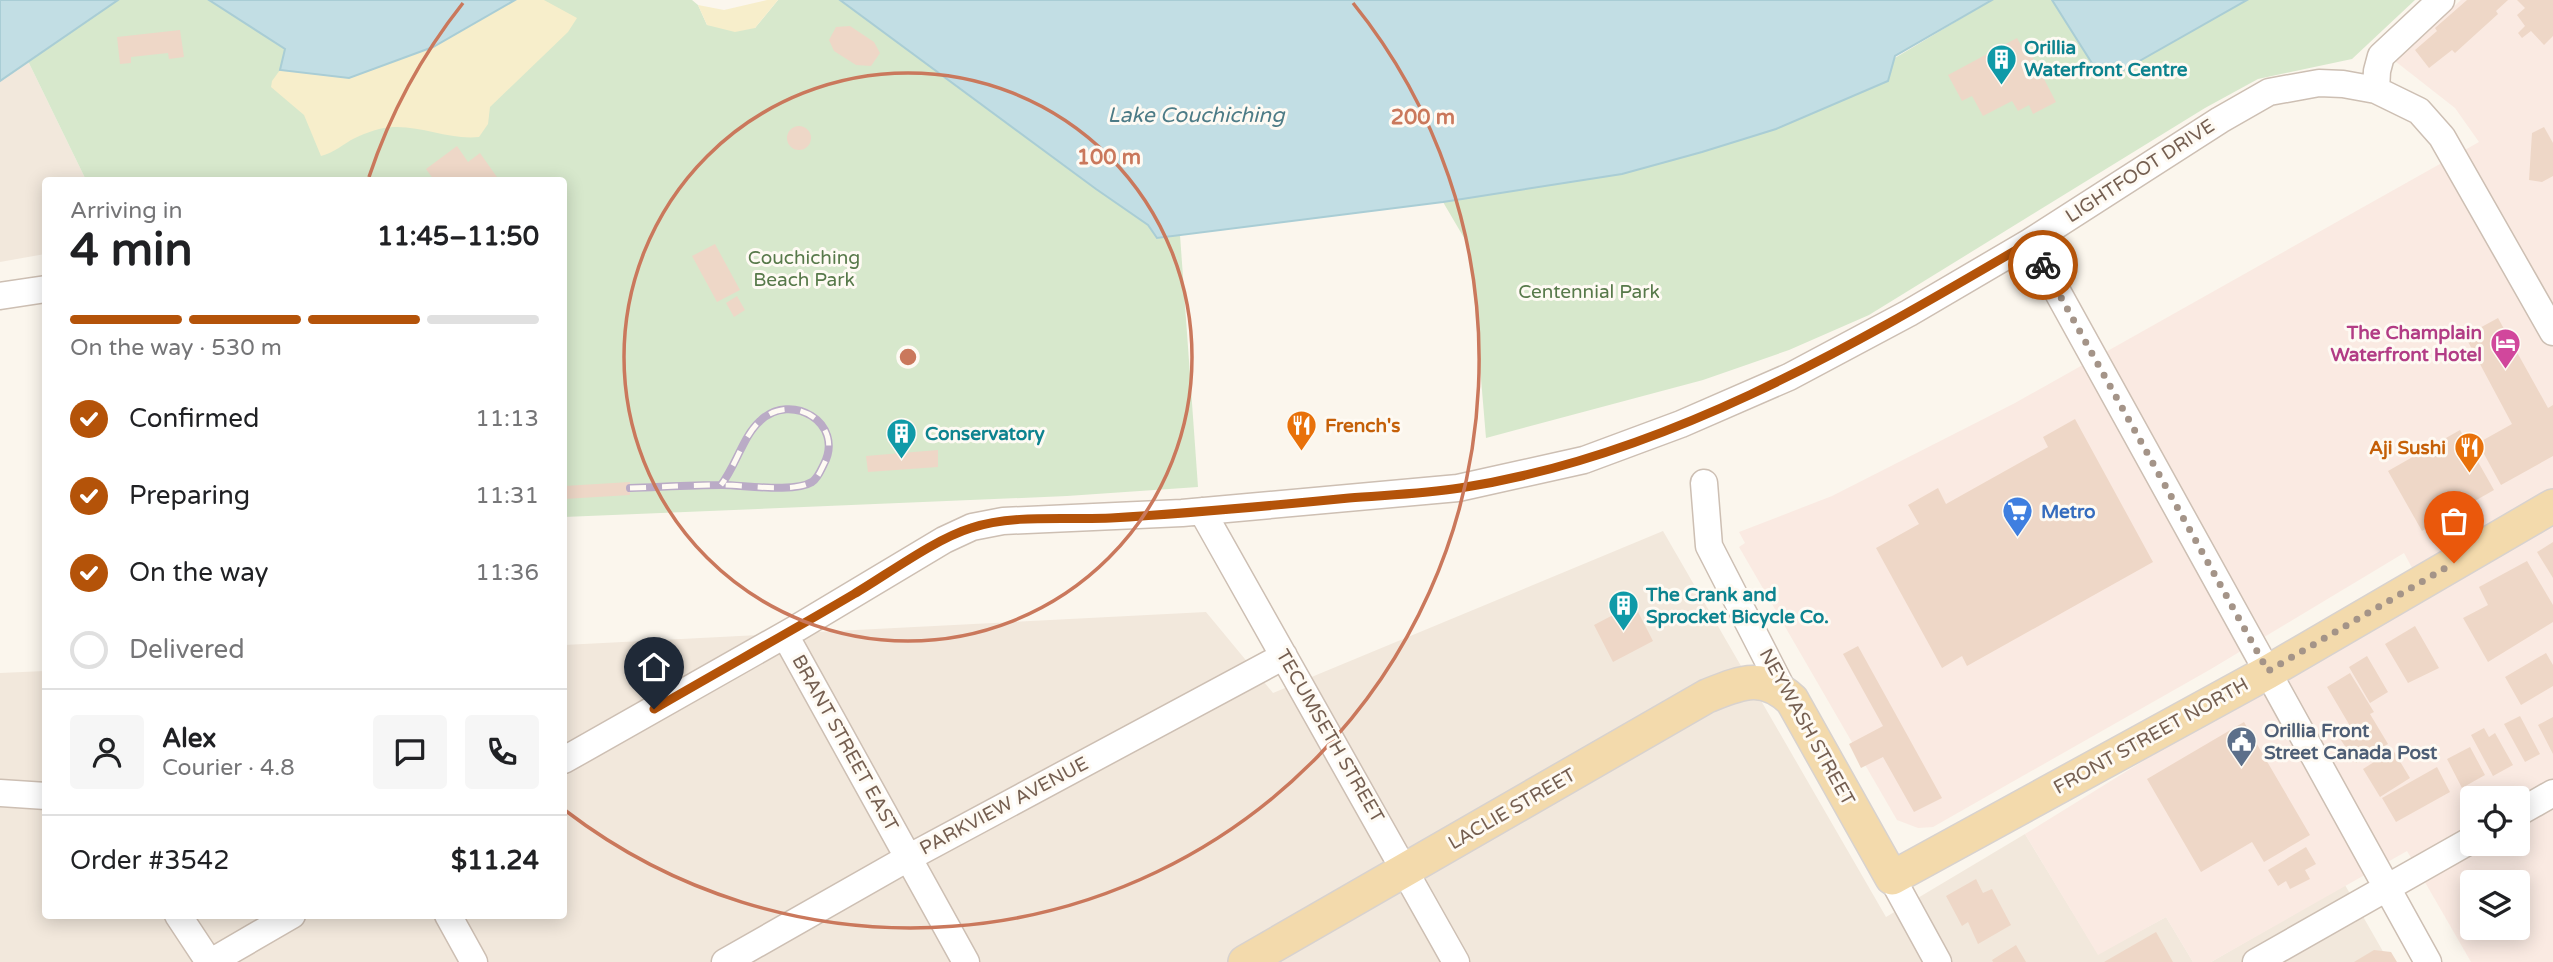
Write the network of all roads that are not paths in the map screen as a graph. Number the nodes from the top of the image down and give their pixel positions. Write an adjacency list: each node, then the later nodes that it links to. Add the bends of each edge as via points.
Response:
1 (2441, 0): 2 (street, via 2379,61)
2 (2376, 90): 3 (street, LIGHTFOOT DRIVE, via 2332,83 2269,92); 6 (street, LIGHTFOOT DRIVE, via 2419,111 2442,137)
3 (2030, 242): 9 (street, LIGHTFOOT DRIVE, via 1789,377 1584,460 1458,488); 12 (street)
4 (42, 290): 5 (street)
5 (0, 296)
6 (2553, 332)
7 (1704, 483): 13 (street, NEYWASH STREET, via 1709,546)
8 (2553, 506): 12 (main road, FRONT STREET NORTH)
9 (1202, 512): 10 (street, LIGHTFOOT DRIVE, via 1003,521 972,527); 11 (street, TECUMSETH STREET)
10 (785, 635): 14 (street, LIGHTFOOT DRIVE); 20 (street, BRANT STREET EAST)
11 (1284, 656): 20 (street, PARKVIEW AVENUE); 21 (street, TECUMSETH STREET)
12 (2268, 671): 22 (main road, FRONT STREET NORTH); 23 (street)
13 (1785, 694): 21 (main road, LACLIE STREET, via 1757,682 1707,696); 22 (main road, NEYWASH STREET)
14 (567, 758)
15 (0, 793): 17 (street)
16 (2553, 793): 18 (street)
17 (42, 796)
18 (2530, 806)
19 (2460, 846): 23 (street)
20 (908, 858): 29 (street, PARKVIEW AVENUE); 30 (street, BRANT STREET EAST)
21 (1406, 870): 31 (main road, LACLIE STREET); 32 (street, TECUMSETH STREET)
22 (1892, 878): 33 (street, NEYWASH STREET)
23 (2387, 887): 34 (street); 35 (street)
24 (181, 919): 27 (street)
25 (285, 919): 27 (street)
26 (450, 919): 28 (street)
27 (210, 962)
28 (474, 962)
29 (725, 962)
30 (966, 962)
31 (1245, 962)
32 (1456, 962)
33 (1938, 962)
34 (2256, 962)
35 (2428, 962)

